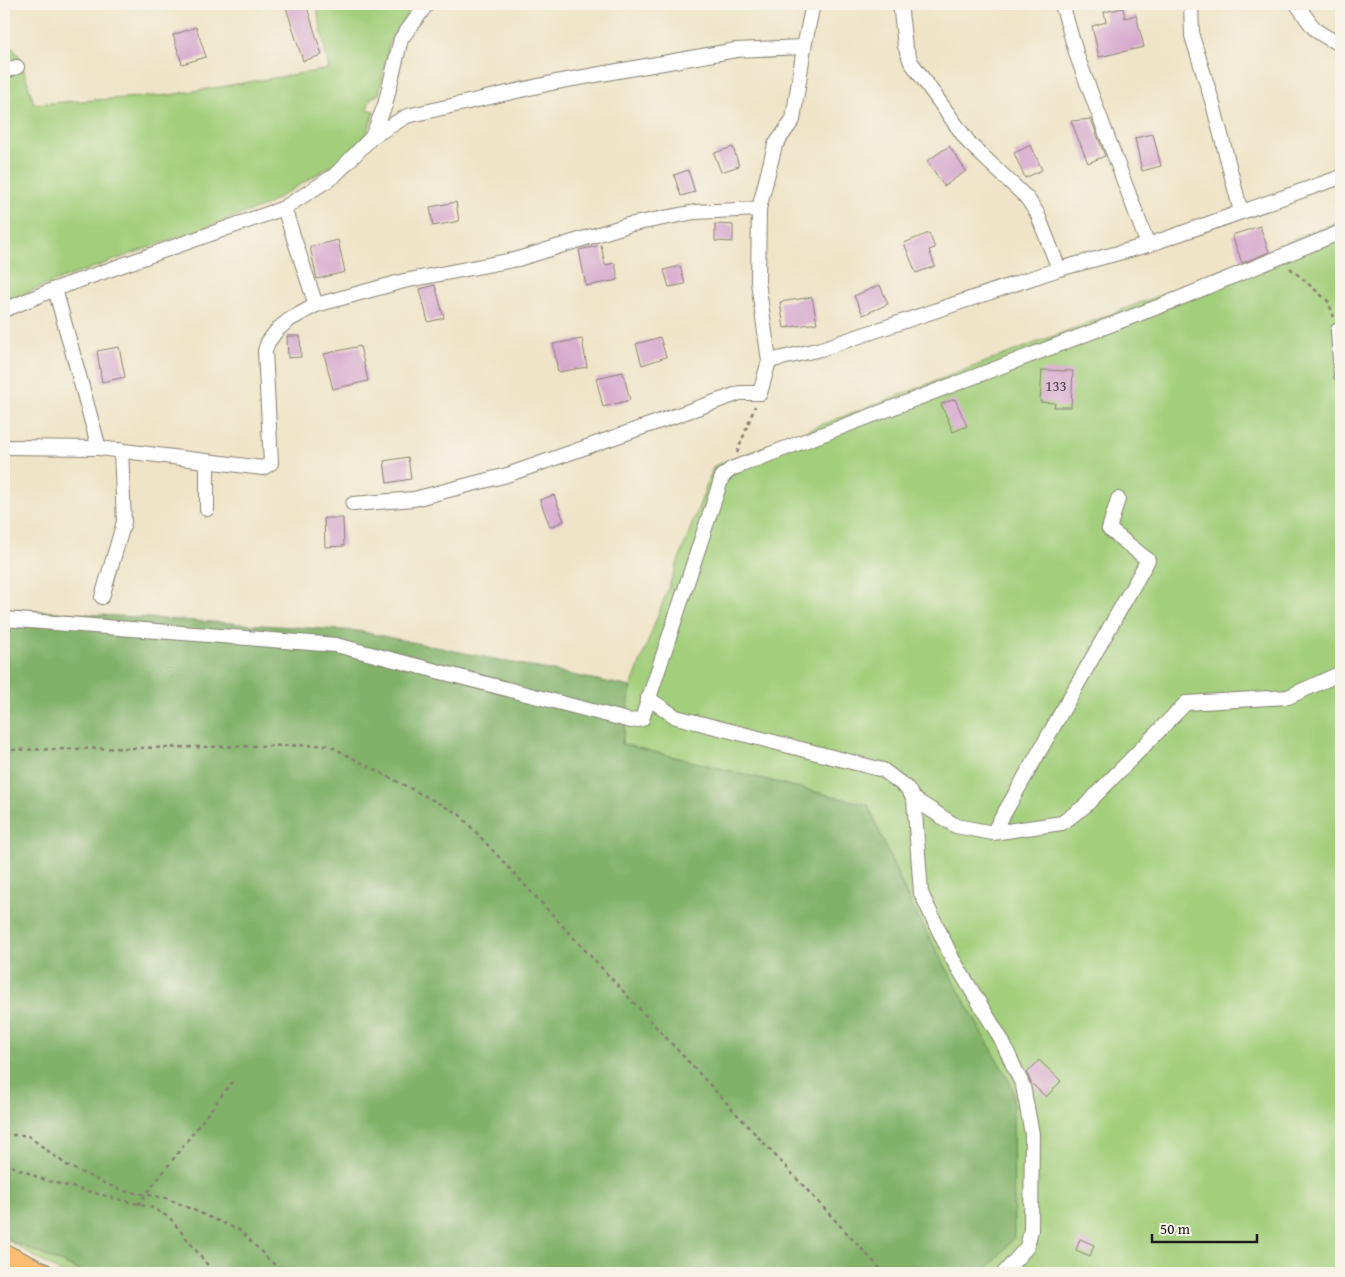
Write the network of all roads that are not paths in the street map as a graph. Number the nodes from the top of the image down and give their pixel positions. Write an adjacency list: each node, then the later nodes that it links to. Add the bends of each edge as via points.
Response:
1 (427, 4): 9 (street, via 401,39 385,105)
2 (813, 4): 8 (street)
3 (900, 4): 16 (street, via 905,46 911,62 969,143 1027,198 1037,213)
4 (1062, 4): 15 (street, via 1077,56)
5 (1191, 4): 13 (street, via 1192,36)
6 (1297, 4): 7 (street, via 1314,30)
7 (1341, 44)
8 (804, 47): 9 (street, via 736,50 556,82 407,116); 12 (street, via 793,120 775,145)
9 (372, 137): 11 (street, via 334,176)
10 (1341, 177): 13 (street)
11 (284, 208): 17 (street); 18 (street)
12 (759, 209): 18 (street, via 695,212 628,225 518,259 404,281); 21 (street, via 758,282)
13 (1241, 212): 15 (street)
14 (1341, 232): 33 (street, via 1168,303 730,468 722,477)
15 (1148, 245): 16 (street)
16 (1060, 269): 21 (street, via 822,349)
17 (55, 289): 19 (street); 24 (street)
18 (316, 304): 26 (street, via 278,329 265,351 271,463 263,468)
19 (4, 310)
20 (1338, 330): 22 (street)
21 (769, 361): 28 (street, via 760,393 740,393 507,475 414,499)
22 (1341, 375)
23 (4, 446): 24 (street)
24 (99, 448): 25 (street)
25 (121, 450): 26 (street); 30 (street, via 124,522)
26 (207, 461): 29 (street)
27 (1118, 499): 35 (street, via 1109,529 1148,560)
28 (353, 504)
29 (207, 509)
30 (102, 597)
31 (4, 619): 33 (street, via 336,645 631,721 642,719)
32 (1341, 673): 35 (street, via 1288,697 1186,704 1086,806 1062,823)
33 (648, 698): 34 (street, via 676,717 883,770 907,788)
34 (914, 800): 35 (street, via 956,826); 38 (street, via 921,893 952,958 1001,1039 1023,1086 1027,1105 1032,1134 1031,1230 1026,1247)
35 (994, 833)
36 (4, 1253): 37 (main road)
37 (44, 1273)
38 (1004, 1273)

